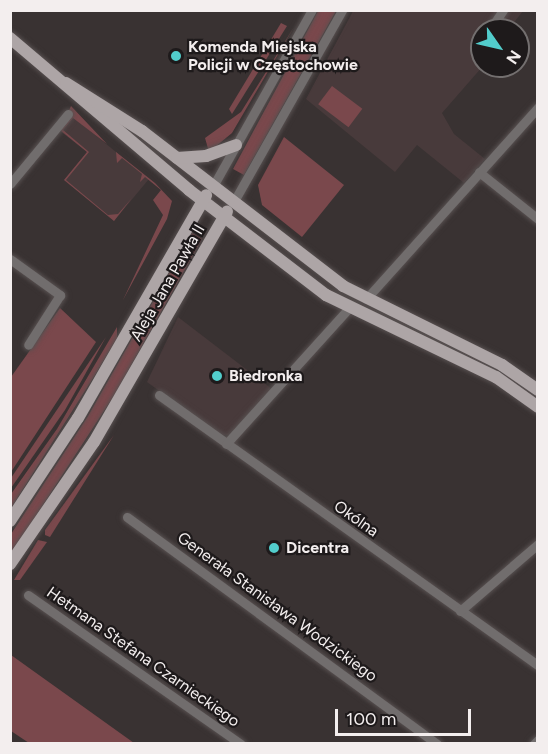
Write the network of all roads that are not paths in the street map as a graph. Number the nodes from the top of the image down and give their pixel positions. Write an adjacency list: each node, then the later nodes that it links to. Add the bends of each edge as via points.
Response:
1 (312, 10): 7 (street, Aleja Jana Pawła II)
2 (342, 10): 13 (street, Aleja Jana Pawła II)
3 (10, 38): 4 (main road)
4 (66, 83): 8 (main road, via 94,96); 12 (main road, via 76,97)
5 (537, 107): 9 (street)
6 (68, 114): 10 (street)
7 (236, 145): 8 (main road, via 206,156); 11 (street, Aleja Jana Pawła II)
8 (177, 158): 11 (main road)
9 (479, 172): 15 (street); 17 (street)
10 (10, 184)
11 (212, 188): 12 (main road, Aleja Jana Pawła II); 13 (main road)
12 (203, 201): 14 (main road); 25 (main road, Aleja Jana Pawła II, via 78,418)
13 (233, 203): 14 (main road, Aleja Jana Pawła II); 17 (main road)
14 (224, 218): 18 (main road); 27 (main road, Aleja Jana Pawła II, via 98,434)
15 (537, 219)
16 (10, 259): 19 (street, via 60,295)
17 (366, 299): 20 (main road, via 502,365)
18 (348, 309): 22 (main road, via 496,377); 23 (street)
19 (28, 345)
20 (537, 390)
21 (159, 395): 23 (street, Okólna)
22 (537, 406)
23 (226, 444): 29 (street, Okólna)
24 (127, 517): 33 (street, Generała Stanisława Wodzickiego)
25 (10, 521)
26 (537, 544): 29 (street)
27 (10, 564)
28 (28, 595): 32 (street, Hetmana Stefana Czarnieckiego)
29 (460, 611): 30 (street, Okólna)
30 (537, 665)
31 (537, 740): 34 (street)
32 (241, 744)
33 (438, 744)
34 (534, 744)

